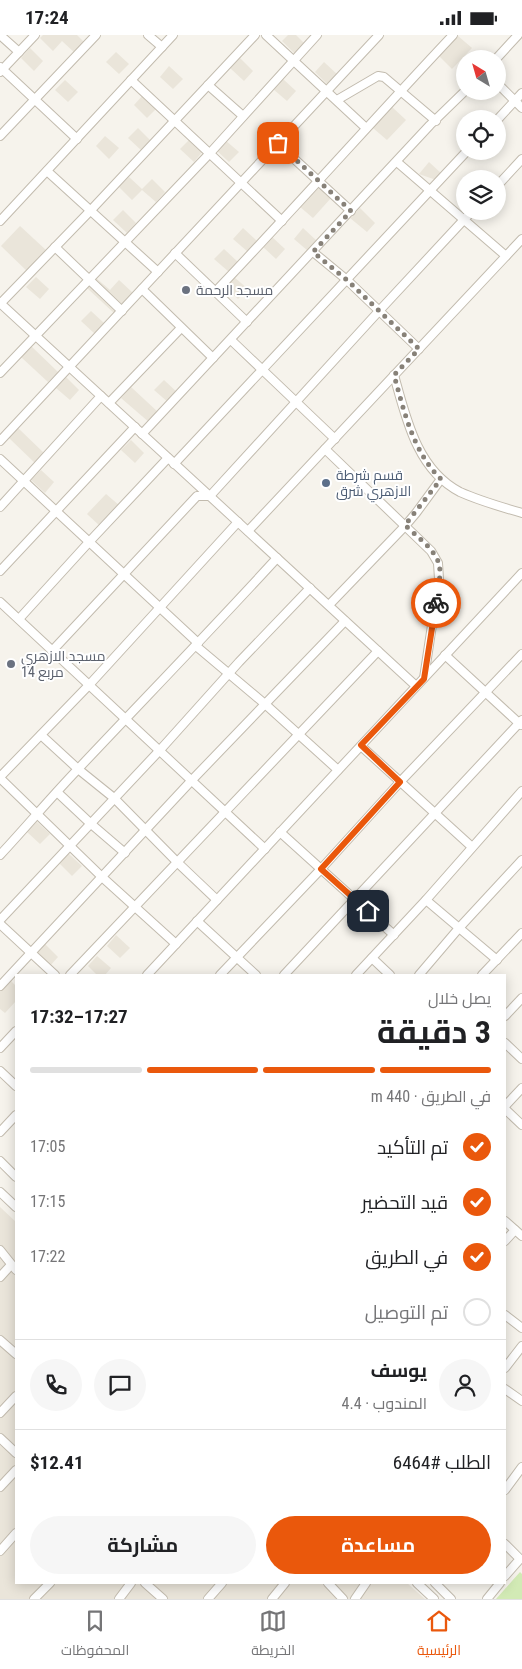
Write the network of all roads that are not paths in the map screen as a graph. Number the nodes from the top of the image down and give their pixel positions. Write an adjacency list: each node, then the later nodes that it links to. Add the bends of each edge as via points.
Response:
1 (0, 35): 14 (street)
2 (35, 35): 14 (street)
3 (96, 35): 23 (street)
4 (148, 35): 12 (street)
5 (173, 35): 12 (street)
6 (255, 35): 18 (street)
7 (266, 35): 15 (street)
8 (317, 35): 15 (street)
9 (379, 35): 20 (street)
10 (454, 35): 19 (street)
11 (518, 35): 13 (street)
12 (162, 47): 17 (street)
13 (504, 50)
14 (19, 53): 16 (street)
15 (293, 61): 20 (street); 29 (street)
16 (1, 70): 23 (street)
17 (132, 80): 30 (street); 34 (street)
18 (208, 85): 29 (street); 30 (street)
19 (401, 90): 24 (street, via 378,76); 31 (street); 32 (street)
20 (326, 91): 24 (street); 35 (street)
21 (506, 93): 26 (street)
22 (522, 93): 26 (street)
23 (35, 99): 33 (street); 34 (street)
24 (337, 100): 32 (street)
25 (456, 100): 31 (street)
26 (515, 101): 27 (street); 28 (street)
27 (522, 108)
28 (506, 111)
29 (243, 116): 36 (street)
30 (176, 121): 36 (street); 45 (street)
31 (436, 121): 38 (street)
32 (366, 127): 42 (street)
33 (0, 136)
34 (77, 139): 40 (street)
35 (278, 143): 42 (street); 43 (street)
36 (210, 152): 43 (street); 52 (street)
37 (459, 160): 44 (street)
38 (397, 162): 44 (street); 46 (street)
39 (521, 162): 41 (street)
40 (47, 171): 45 (street); 49 (street)
41 (506, 177)
42 (317, 181): 46 (street); 50 (street)
43 (241, 183): 50 (street); 55 (street)
44 (430, 191): 47 (street); 59 (street)
45 (91, 210): 52 (street); 53 (street)
46 (351, 211): 54 (street)
47 (456, 213)
48 (464, 220): 56 (street); 64 (street)
49 (0, 221)
50 (282, 221): 61 (street)
51 (522, 239): 56 (street)
52 (125, 241): 57 (street); 58 (street)
53 (55, 247): 58 (street); 62 (street)
54 (313, 252): 59 (street); 65 (street)
55 (175, 253): 57 (street); 61 (street)
56 (506, 256): 69 (street)
57 (158, 272): 60 (street)
58 (89, 279): 63 (street); 67 (street)
59 (347, 280): 64 (street); 72 (street)
60 (142, 289): 63 (street); 66 (street)
61 (216, 291): 65 (street)
62 (0, 303): 67 (street)
63 (122, 311): 71 (street)
64 (379, 311): 69 (street); 77 (street)
65 (248, 322): 68 (street)
66 (181, 328): 70 (street); 76 (street)
67 (36, 336): 71 (street); 73 (street)
68 (231, 340): 70 (street); 72 (street)
69 (419, 349): 74 (street)
70 (213, 358): 79 (street)
71 (69, 367): 75 (street); 81 (street)
72 (262, 370): 77 (street); 84 (street)
73 (0, 373)
74 (394, 375): 80 (street); 85 (street, via 424,460)
75 (101, 396): 76 (street); 86 (street)
76 (109, 403): 78 (street)
77 (296, 403): 80 (street); 87 (street)
78 (135, 427): 79 (street); 89 (street)
79 (142, 434): 84 (street)
80 (334, 439): 82 (street)
81 (0, 441)
82 (325, 449): 92 (street); 93 (street)
83 (0, 459): 86 (street)
84 (171, 461): 87 (street); 94 (street)
85 (441, 479): 90 (street, via 473,497); 92 (street)
86 (25, 481): 88 (street); 89 (street)
87 (210, 496): 91 (street); 97 (street, via 197,496)
88 (0, 507)
89 (57, 511): 94 (street); 96 (street)
90 (522, 513)
91 (238, 522): 93 (street); 102 (street)
92 (405, 525): 101 (street); 111 (street, via 431,551 438,563 439,579)
93 (248, 531): 95 (street)
94 (90, 541): 97 (street); 103 (street)
95 (276, 557): 99 (street); 105 (street)
96 (0, 571)
97 (124, 573): 102 (street); 106 (street)
98 (522, 573): 109 (street)
99 (310, 588): 101 (street); 110 (street)
100 (0, 602): 103 (street)
101 (328, 605): 104 (street)
102 (160, 607): 105 (street); 112 (street)
103 (19, 619): 106 (street)
104 (345, 621): 107 (street); 115 (street)
105 (197, 645): 110 (street); 116 (street)
106 (52, 651): 112 (street)
107 (378, 651): 113 (street); 119 (street)
108 (522, 654): 114 (street)
109 (445, 655): 111 (street); 114 (street)
110 (229, 673): 115 (street); 121 (street)
111 (424, 679): 113 (street)
112 (90, 684): 116 (street); 118 (street)
113 (416, 686): 120 (street)
114 (486, 693): 117 (street); 126 (street)
115 (265, 704): 119 (street); 124 (street)
116 (126, 719): 121 (street); 122 (street)
117 (521, 723): 131 (street)
118 (41, 735): 122 (street); 125 (street)
119 (299, 735): 123 (street); 130 (street)
120 (361, 745): 123 (street); 126 (street)
121 (160, 750): 124 (street); 129 (street)
122 (78, 769): 128 (street); 129 (street)
123 (338, 770): 135 (street)
124 (192, 780): 130 (street); 134 (street)
125 (1, 782): 132 (street)
126 (400, 782): 131 (street); 143 (street)
127 (522, 791): 137 (street)
128 (58, 792): 132 (street); 133 (street)
129 (114, 798): 133 (street); 134 (street)
130 (225, 812): 138 (street); 142 (street)
131 (435, 814): 137 (street); 145 (street)
132 (38, 815): 136 (street); 140 (street)
133 (90, 823): 136 (street); 139 (street)
134 (146, 830): 139 (street); 142 (street)
135 (280, 832): 138 (street); 143 (street)
136 (69, 846): 144 (street); 149 (street)
137 (472, 847): 147 (street)
138 (265, 849): 146 (street)
139 (125, 853): 144 (street)
140 (0, 855)
141 (522, 860): 152 (street)
142 (177, 862): 146 (street); 148 (street)
143 (321, 869): 145 (street); 157 (street)
144 (102, 877): 148 (street); 156 (street)
145 (354, 899): 154 (street); 165 (street)
146 (217, 900): 150 (street)
147 (426, 900): 152 (street); 154 (street)
148 (134, 907): 155 (street); 161 (street)
149 (0, 920)
150 (197, 921): 155 (street); 157 (street)
151 (0, 924): 156 (street)
152 (459, 928): 159 (street); 168 (street)
153 (522, 933): 159 (street)
154 (394, 935): 158 (street)
155 (176, 944): 162 (street)
156 (31, 953): 160 (street); 170 (street)
157 (236, 957): 163 (street); 164 (street)
158 (372, 958): 166 (street); 167 (street)
159 (497, 960): 169 (street)
160 (54, 974)
161 (71, 974)
162 (148, 974)
163 (221, 974)
164 (255, 974)
165 (285, 974)
166 (357, 974)
167 (389, 974)
168 (420, 974)
169 (483, 974)
170 (0, 986)
171 (522, 998): 172 (street)
172 (506, 1015)
173 (15, 1032): 175 (street)
174 (506, 1044): 176 (street)
175 (0, 1048)
176 (522, 1059)
177 (0, 1071): 178 (street)
178 (15, 1085)
179 (522, 1088): 180 (street)
180 (506, 1106)
181 (506, 1108): 183 (street)
182 (15, 1116): 184 (street)
183 (522, 1125)
184 (0, 1132)
185 (0, 1161): 186 (street)
186 (15, 1176)
187 (0, 1192): 188 (street)
188 (15, 1206)
189 (506, 1222): 190 (street)
190 (515, 1230): 191 (street); 192 (street)
191 (522, 1235)
192 (506, 1240)
193 (0, 1250): 194 (street)
194 (14, 1268): 195 (street)
195 (0, 1277)
196 (506, 1316): 197 (street)
197 (522, 1328)
198 (0, 1341): 200 (street)
199 (522, 1346): 201 (street)
200 (15, 1353)
201 (506, 1368)
202 (506, 1390): 204 (street)
203 (15, 1397): 205 (street)
204 (522, 1401)
205 (0, 1413)
206 (0, 1438): 207 (street)
207 (15, 1452)
208 (522, 1467): 211 (street)
209 (15, 1471): 210 (street)
210 (0, 1487)
211 (506, 1489)
212 (15, 1534): 214 (street)
213 (506, 1545): 215 (street)
214 (0, 1551)
215 (521, 1560): 216 (street)
216 (506, 1575)
217 (49, 1584): 227 (street)
218 (130, 1584): 228 (street)
219 (149, 1584): 229 (street)
220 (221, 1584): 230 (street)
221 (284, 1584): 231 (street)
222 (329, 1584): 232 (street)
223 (365, 1584): 233 (street)
224 (418, 1584): 234 (street)
225 (435, 1584): 235 (street)
226 (499, 1584): 236 (street)
227 (34, 1599)
228 (119, 1599)
229 (163, 1599)
230 (208, 1599)
231 (272, 1599)
232 (343, 1599)
233 (355, 1599)
234 (434, 1599)
235 (452, 1599)
236 (487, 1599)

